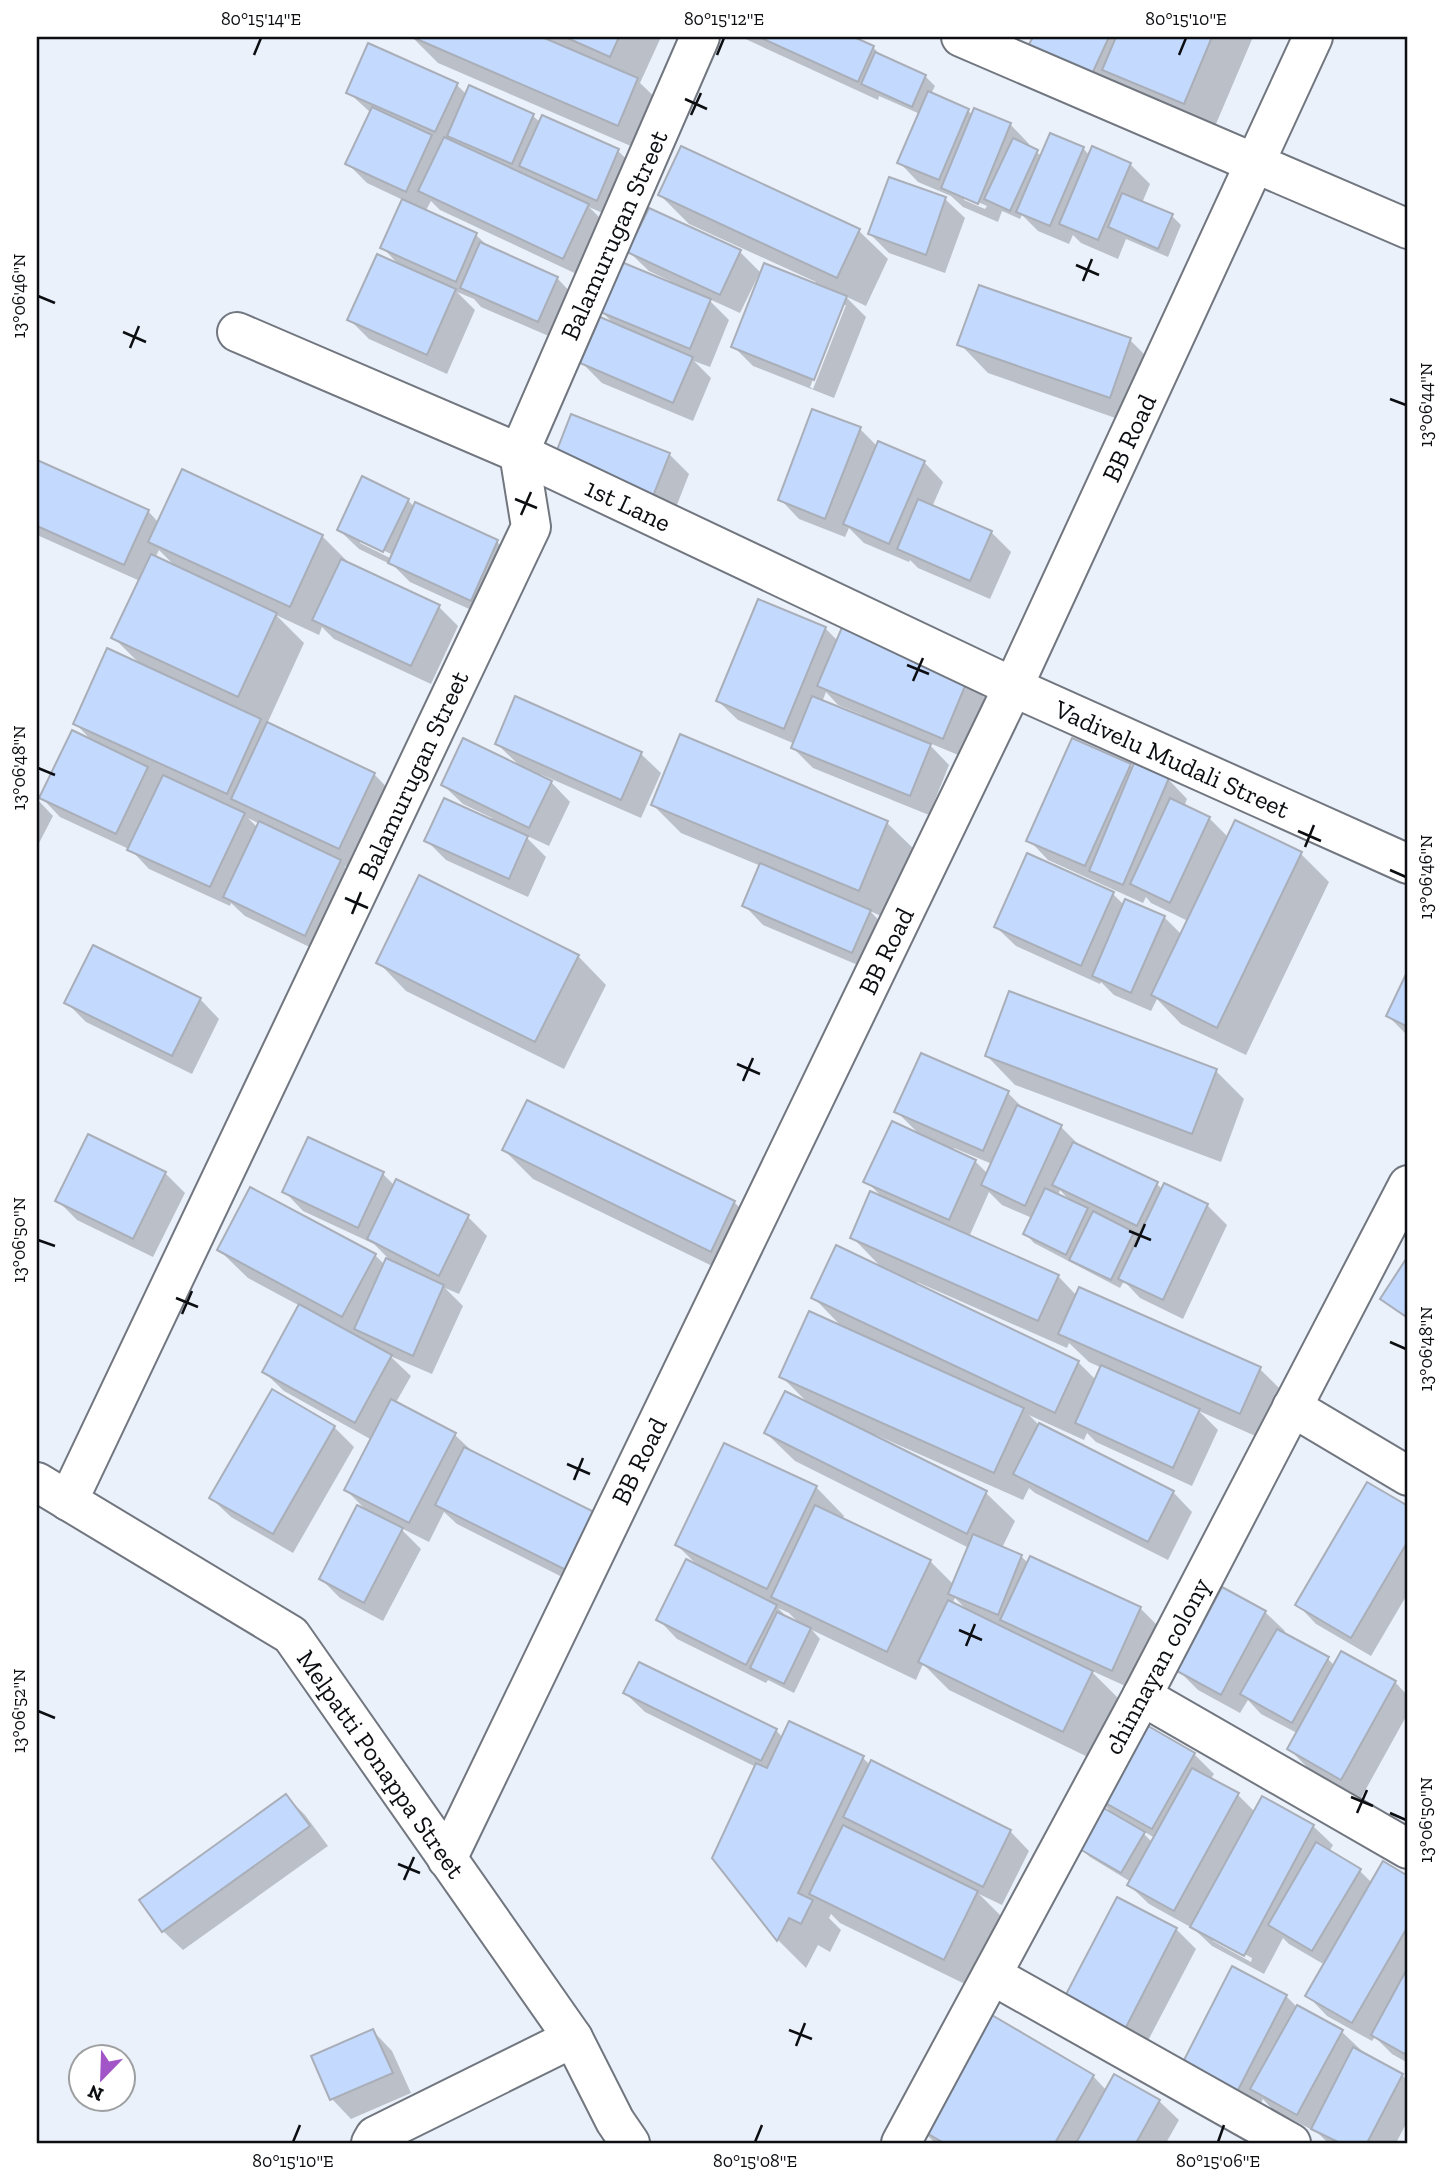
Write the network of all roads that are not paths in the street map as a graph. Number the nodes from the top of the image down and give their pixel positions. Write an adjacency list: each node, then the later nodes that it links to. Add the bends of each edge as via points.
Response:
1 (700, 37): 7 (street, Balamurugan Street)
2 (961, 37): 4 (street)
3 (1313, 37): 4 (street, BB Road)
4 (1254, 164): 5 (street); 8 (street, BB Road)
5 (1408, 229)
6 (237, 332): 7 (street, 1st Lane)
7 (519, 453): 8 (street, 1st Lane); 13 (street, Balamurugan Street, via 531,527)
8 (1013, 687): 9 (street, Vadivelu Mudali Street); 16 (street, BB Road)
9 (1408, 864)
10 (1408, 1185): 11 (street, chinnayan colony)
11 (1292, 1408): 12 (street); 14 (street, chinnayan colony)
12 (1408, 1476)
13 (52, 1491): 16 (street, Melpatti Ponappa Street, via 291,1635)
14 (1142, 1696): 15 (street); 17 (street, chinnayan colony)
15 (1408, 1849)
16 (447, 1859): 18 (street, Melpatti Ponappa Street)
17 (992, 1975): 21 (street, chinnayan colony); 22 (street)
18 (573, 2038): 19 (street, Melpatti Ponappa Street); 20 (street, via 375,2136)
19 (618, 2136)
20 (371, 2143)
21 (901, 2143)
22 (1291, 2143)

